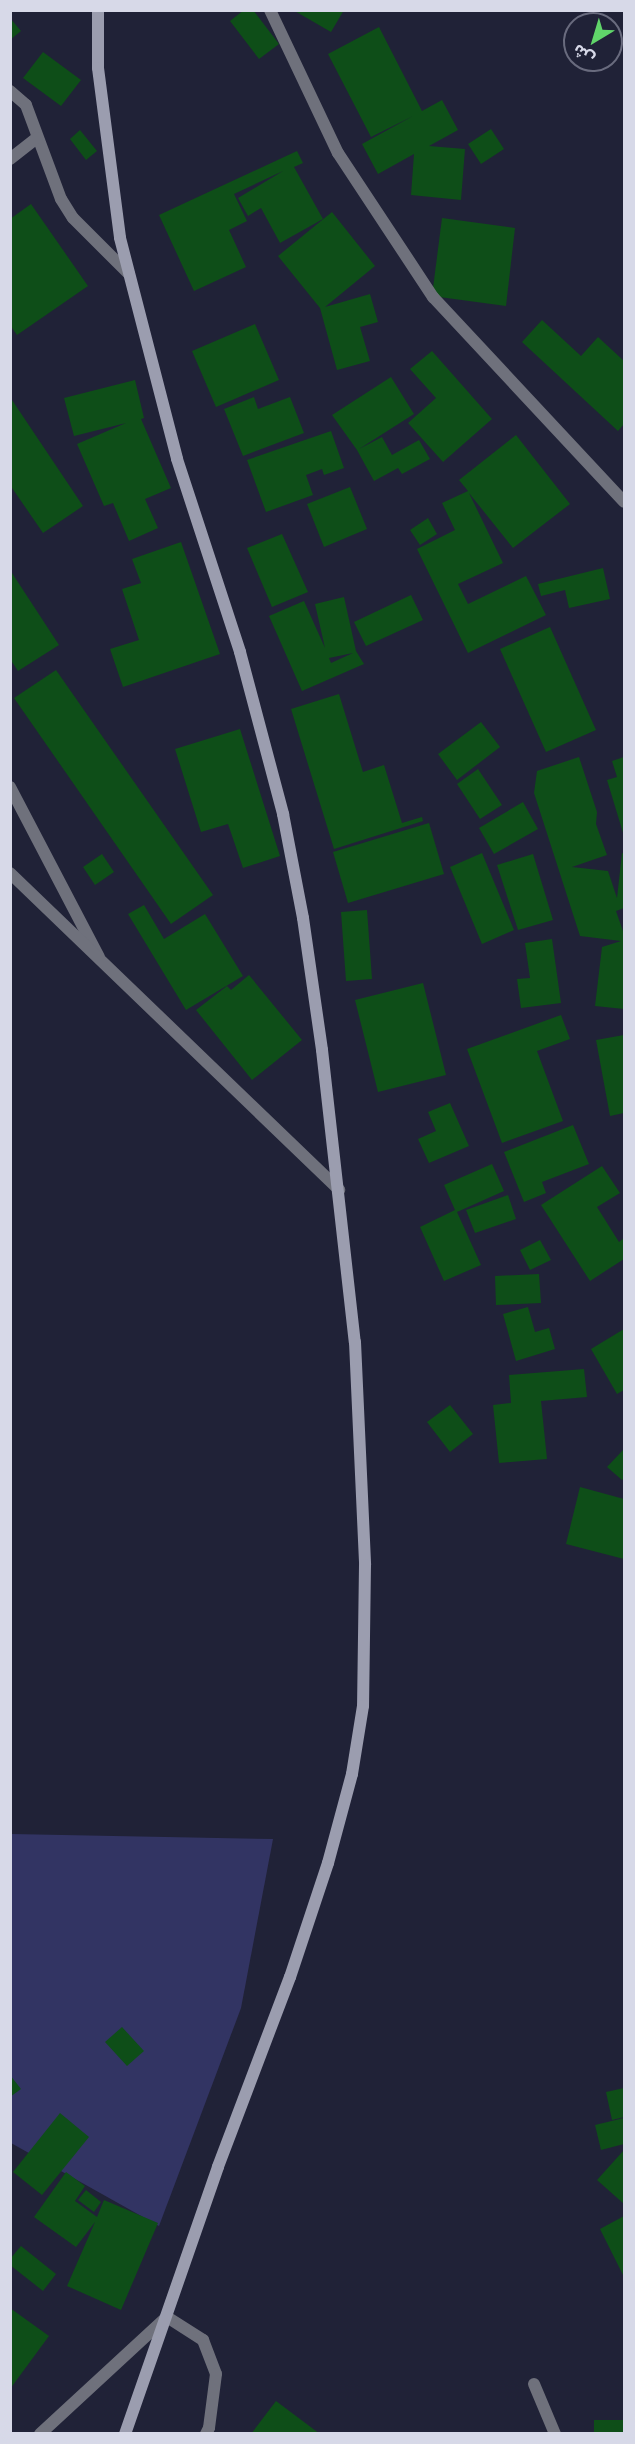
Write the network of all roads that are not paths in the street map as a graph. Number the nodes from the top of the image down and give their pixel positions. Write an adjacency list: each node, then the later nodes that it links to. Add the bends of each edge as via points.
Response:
1 (98, 10): 6 (main road, via 98,68 120,238)
2 (270, 10): 7 (street, via 338,153 433,297)
3 (10, 91): 4 (street, via 26,105)
4 (37, 138): 5 (street); 6 (street, via 60,199 73,218)
5 (10, 159)
6 (129, 274): 11 (main road, via 177,459 240,652 283,814 305,929)
7 (624, 502)
8 (10, 787): 10 (street)
9 (10, 873): 10 (street)
10 (99, 957): 11 (street)
11 (339, 1190): 12 (main road, via 355,1342 363,1486 363,1706 352,1774 328,1863)
12 (167, 2317): 14 (street); 15 (main road); 16 (street, via 203,2340 216,2374)
13 (534, 2384): 17 (street)
14 (40, 2433)
15 (125, 2433)
16 (206, 2433)
17 (555, 2433)

